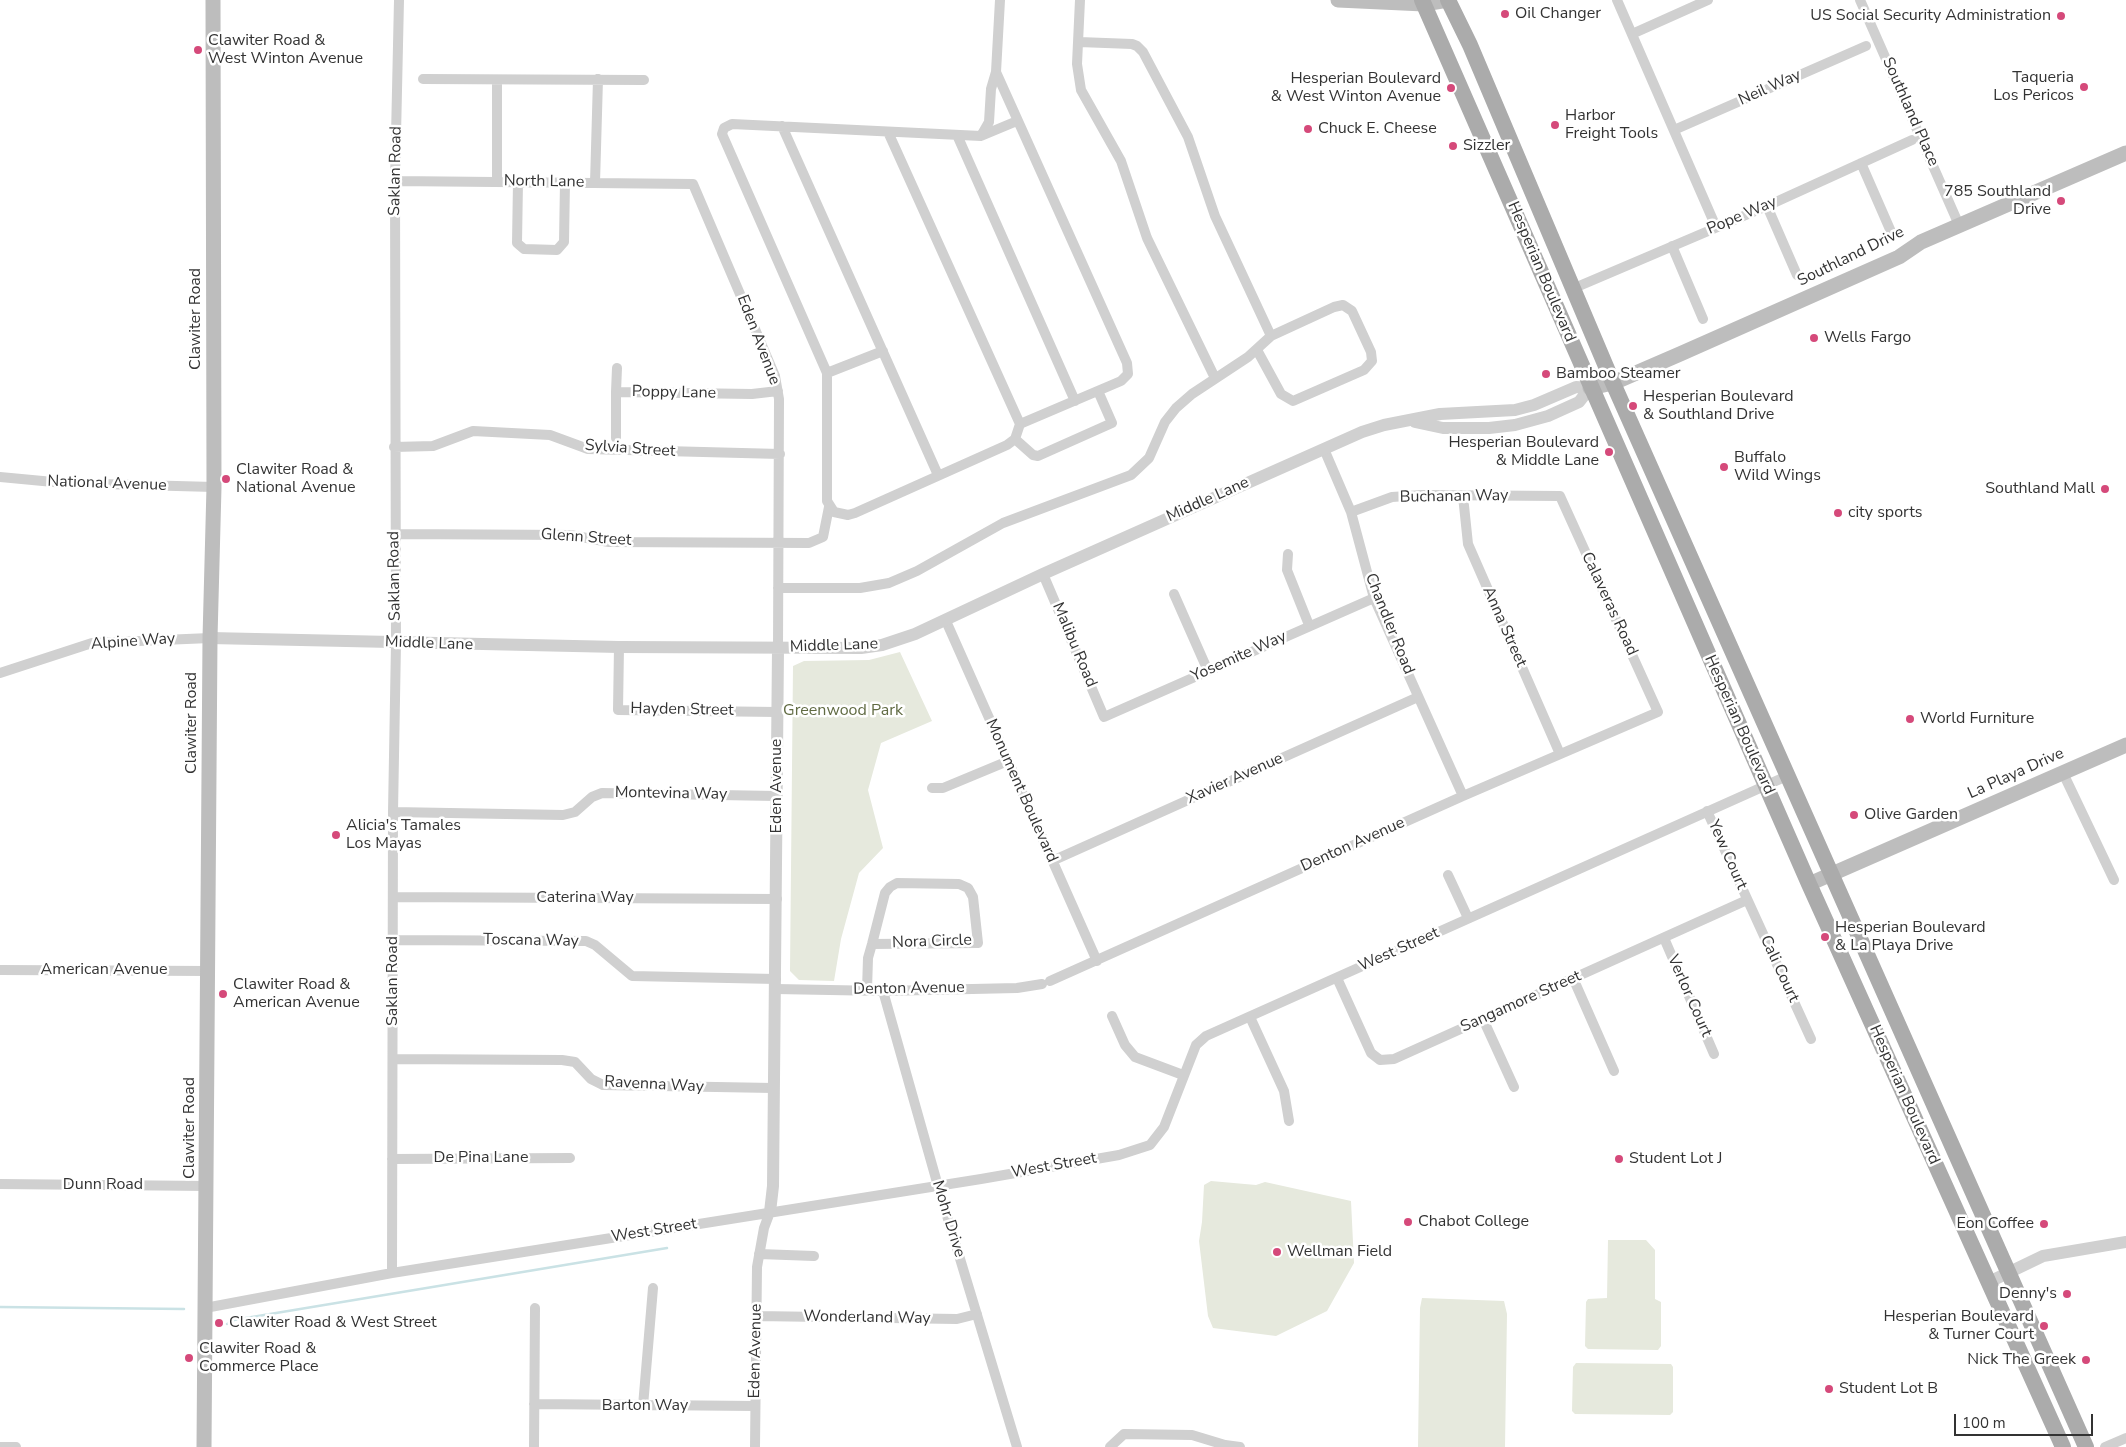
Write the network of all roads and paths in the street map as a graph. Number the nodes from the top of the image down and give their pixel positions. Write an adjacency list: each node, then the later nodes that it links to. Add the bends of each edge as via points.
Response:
1 (213, 0): 62 (main road, Clawiter Road)
2 (399, 0): 28 (street, Saklan Road)
3 (1000, 0): 14 (street)
4 (1080, 0): 12 (street)
5 (1338, 0): 10 (main road)
6 (1448, 0): 10 (main road); 40 (main road, Hesperian Boulevard)
7 (1617, 0): 11 (street)
8 (1708, 0): 11 (street)
9 (1860, 0): 35 (street, Southland Place)
10 (1423, 2): 49 (main road, Hesperian Boulevard)
11 (1632, 34): 21 (street)
12 (1079, 42): 42 (street, via 1132,44 1143,52 1188,137 1215,216); 47 (street, via 1077,72 1082,90 1121,161 1148,238)
13 (1866, 46): 21 (street, Neil Way)
14 (996, 72): 19 (street); 24 (street, via 991,89 989,122)
15 (423, 79): 17 (street)
16 (598, 79): 17 (street); 18 (street); 32 (street)
17 (497, 80): 29 (street)
18 (644, 80)
19 (1017, 120): 24 (street); 51 (street, via 1127,364 1125,378)
20 (782, 126): 22 (street); 44 (street); 46 (street, via 732,124 726,125 722,134)
21 (1674, 130): 36 (street)
22 (888, 132): 23 (street); 54 (street)
23 (957, 135): 24 (street); 53 (street)
24 (981, 136)
25 (1912, 140): 27 (street, Pope Way)
26 (2126, 153): 35 (main road, Southland Drive)
27 (1861, 163): 34 (street, Pope Way); 37 (street)
28 (395, 181): 29 (street, North Lane); 57 (street, Saklan Road)
29 (497, 182): 30 (street, North Lane)
30 (518, 182): 31 (street, North Lane); 31 (street, via 517,243 524,249 557,250 564,242)
31 (565, 182): 32 (street, North Lane)
32 (596, 183): 33 (street, North Lane)
33 (693, 184): 50 (street, Eden Avenue, via 775,376)
34 (1766, 206): 36 (street, Pope Way); 39 (street)
35 (1959, 225): 48 (main road, Southland Drive, via 1921,242 1899,257)
36 (1716, 227): 38 (street, Pope Way)
37 (1892, 234)
38 (1672, 246): 40 (street, Pope Way); 41 (street)
39 (1797, 275)
40 (1572, 289): 48 (main road, Hesperian Boulevard)
41 (1703, 319)
42 (1271, 336): 43 (street); 43 (street, via 1343,305 1354,315 1372,361 1364,370 1293,401 1281,394)
43 (1257, 350): 47 (street)
44 (883, 351): 46 (street); 60 (street)
45 (617, 368): 52 (street)
46 (827, 373): 65 (street)
47 (1215, 378): 71 (street, via 1176,408 1165,422 1149,458 1131,475 1003,524 889,583 860,588)
48 (1613, 383): 49 (main road, Southland Drive); 90 (main road, Hesperian Boulevard)
49 (1590, 388): 58 (street, Middle Lane, via 1576,387 1515,410 1440,414 1370,430); 91 (main road, Hesperian Boulevard)
50 (778, 390): 52 (street, Poppy Lane, via 752,394); 59 (street, Eden Avenue)
51 (1098, 391): 53 (street); 56 (street, via 1112,423 1038,456)
52 (616, 392): 55 (street, Poppy Lane)
53 (1075, 401): 54 (street)
54 (1020, 424): 56 (street)
55 (616, 438)
56 (1015, 439): 60 (street)
57 (394, 447): 59 (street, Sylvia Street, via 433,446 473,431 550,435 588,449); 67 (street, Saklan Road)
58 (1324, 449): 66 (street, Chandler Road); 70 (street, Middle Lane)
59 (780, 454): 68 (street, Eden Avenue)
60 (938, 475): 65 (street, via 855,513 839,514)
61 (0, 477): 62 (street, National Avenue, via 64,483)
62 (214, 487): 76 (main road, Clawiter Road)
63 (1463, 496): 64 (street, Buchanan Way); 66 (street, Buchanan Way, via 1392,497); 87 (street, Anna Street, via 1468,544)
64 (1560, 496): 84 (street, Calaveras Road)
65 (829, 507): 68 (street, Glenn Street, via 823,537 809,543)
66 (1350, 512): 73 (street, Chandler Road)
67 (395, 534): 68 (street, Glenn Street, via 570,535 608,542); 77 (street, Saklan Road)
68 (778, 544): 71 (street, Eden Avenue)
69 (1288, 554): 75 (street, via 1287,570)
70 (1044, 574): 74 (street, Middle Lane); 85 (street, Malibu Road)
71 (778, 588): 79 (street, Eden Avenue)
72 (1174, 594): 80 (street)
73 (1374, 598): 75 (street, Yosemite Way); 82 (street, Chandler Road)
74 (946, 621): 79 (street, Middle Lane, via 882,645); 88 (street, Monument Boulevard)
75 (1309, 625): 80 (street, Yosemite Way)
76 (210, 638): 77 (street, Middle Lane); 81 (street, Alpine Way, via 92,642); 111 (main road, Clawiter Road)
77 (396, 644): 78 (street, Middle Lane); 96 (street, Saklan Road)
78 (619, 647): 79 (street, Middle Lane); 83 (street, Hayden Street, via 618,710)
79 (778, 648): 83 (street, Eden Avenue)
80 (1208, 671): 85 (street, Yosemite Way)
81 (0, 673)
82 (1418, 697): 94 (street, Chandler Road); 97 (street, Xavier Avenue)
83 (777, 712): 93 (street, Eden Avenue)
84 (1658, 712): 87 (street, Denton Avenue)
85 (1104, 717)
86 (2126, 745): 89 (main road, La Playa Drive)
87 (1560, 754): 94 (street, Denton Avenue)
88 (1008, 761): 92 (street, via 943,788); 97 (street, Monument Boulevard)
89 (2063, 773): 99 (main road, La Playa Drive); 100 (street)
90 (1787, 776): 91 (street, West Street); 99 (main road, Hesperian Boulevard)
91 (1766, 785): 95 (street, West Street); 101 (main road, Hesperian Boulevard)
92 (932, 788)
93 (776, 796): 96 (street, Montevina Way, via 611,793 592,798 575,812 563,814); 103 (street, Eden Avenue)
94 (1463, 796): 109 (street, Denton Avenue)
95 (1707, 811): 104 (street, Yew Court); 105 (street, West Street)
96 (393, 812): 102 (street, Saklan Road)
97 (1052, 861): 109 (street, Monument Boulevard)
98 (1448, 875): 105 (street)
99 (1831, 875): 101 (main road, La Playa Drive); 137 (main road, Hesperian Boulevard)
100 (2114, 880)
101 (1809, 884): 139 (main road, Hesperian Boulevard)
102 (393, 897): 103 (street, Caterina Way); 107 (street, Saklan Road)
103 (777, 899): 114 (street, Eden Avenue)
104 (1747, 900): 106 (street, Sangamore Street); 120 (street, Cali Court)
105 (1468, 918): 112 (street, West Street)
106 (1664, 938): 113 (street, Sangamore Street); 121 (street, Verlor Court)
107 (393, 940): 114 (street, Toscana Way, via 586,941 596,945 632,976); 122 (street, Saklan Road)
108 (872, 944): 108 (street, Nora Circle, via 885,893 896,883 959,884 968,888 973,897 978,943); 115 (street, Nora Circle)
109 (1097, 961): 116 (street, Denton Avenue, via 1046,982 1017,988)
110 (0, 970): 111 (street, American Avenue)
111 (209, 971): 131 (main road, Clawiter Road)
112 (1337, 978): 118 (street, West Street); 119 (street, Sangamore Street, via 1371,1053 1380,1060 1394,1059)
113 (1573, 978): 119 (street, Sangamore Street); 123 (street)
114 (776, 984): 115 (street, Denton Avenue); 126 (street, Eden Avenue)
115 (867, 990): 116 (street, Denton Avenue)
116 (883, 991): 132 (street, Mohr Drive)
117 (1112, 1016): 124 (street, via 1125,1045 1135,1057)
118 (1250, 1017): 124 (street, West Street, via 1206,1036 1196,1045); 127 (street, via 1284,1091)
119 (1483, 1018): 125 (street)
120 (1811, 1039)
121 (1714, 1054)
122 (393, 1059): 126 (street, Ravenna Way, via 562,1060 575,1062 591,1079 603,1085); 129 (street, Saklan Road)
123 (1614, 1071)
124 (1182, 1075): 132 (street, West Street, via 1164,1127 1150,1146 1119,1155)
125 (1514, 1087)
126 (773, 1088): 133 (street, Eden Avenue, via 773,1196)
127 (1289, 1121)
128 (570, 1158): 129 (street, De Pina Lane)
129 (392, 1159): 138 (street, Saklan Road)
130 (0, 1184): 131 (street, Dunn Road)
131 (207, 1186): 141 (main road, Clawiter Road)
132 (938, 1186): 133 (street, West Street); 143 (street, Mohr Drive)
133 (770, 1212): 135 (street, Eden Avenue); 138 (street, West Street)
134 (2126, 1242): 137 (street, via 2043,1256)
135 (759, 1254): 136 (street); 144 (street, Eden Avenue)
136 (814, 1256)
137 (2008, 1272): 139 (street); 158 (main road, Hesperian Boulevard)
138 (392, 1273): 141 (street, West Street)
139 (1989, 1282): 157 (main road, Hesperian Boulevard)
140 (653, 1288): 146 (street)
141 (205, 1308): 151 (main road, Clawiter Road)
142 (535, 1308): 145 (street)
143 (977, 1314): 144 (street, Wonderland Way, via 957,1319); 154 (street, Mohr Drive)
144 (756, 1316): 147 (street, Eden Avenue)
145 (534, 1404): 146 (street, Barton Way); 152 (street)
146 (643, 1406): 147 (street, Barton Way)
147 (755, 1406): 153 (street, Eden Avenue)
148 (2126, 1438): 159 (street)
149 (0, 1447): 150 (street)
150 (16, 1447)
151 (204, 1447)
152 (534, 1447)
153 (755, 1447)
154 (1017, 1447)
155 (1110, 1447): 156 (street, via 1124,1434 1192,1435)
156 (1240, 1447)
157 (2063, 1447)
158 (2086, 1447)
159 (2105, 1447)

